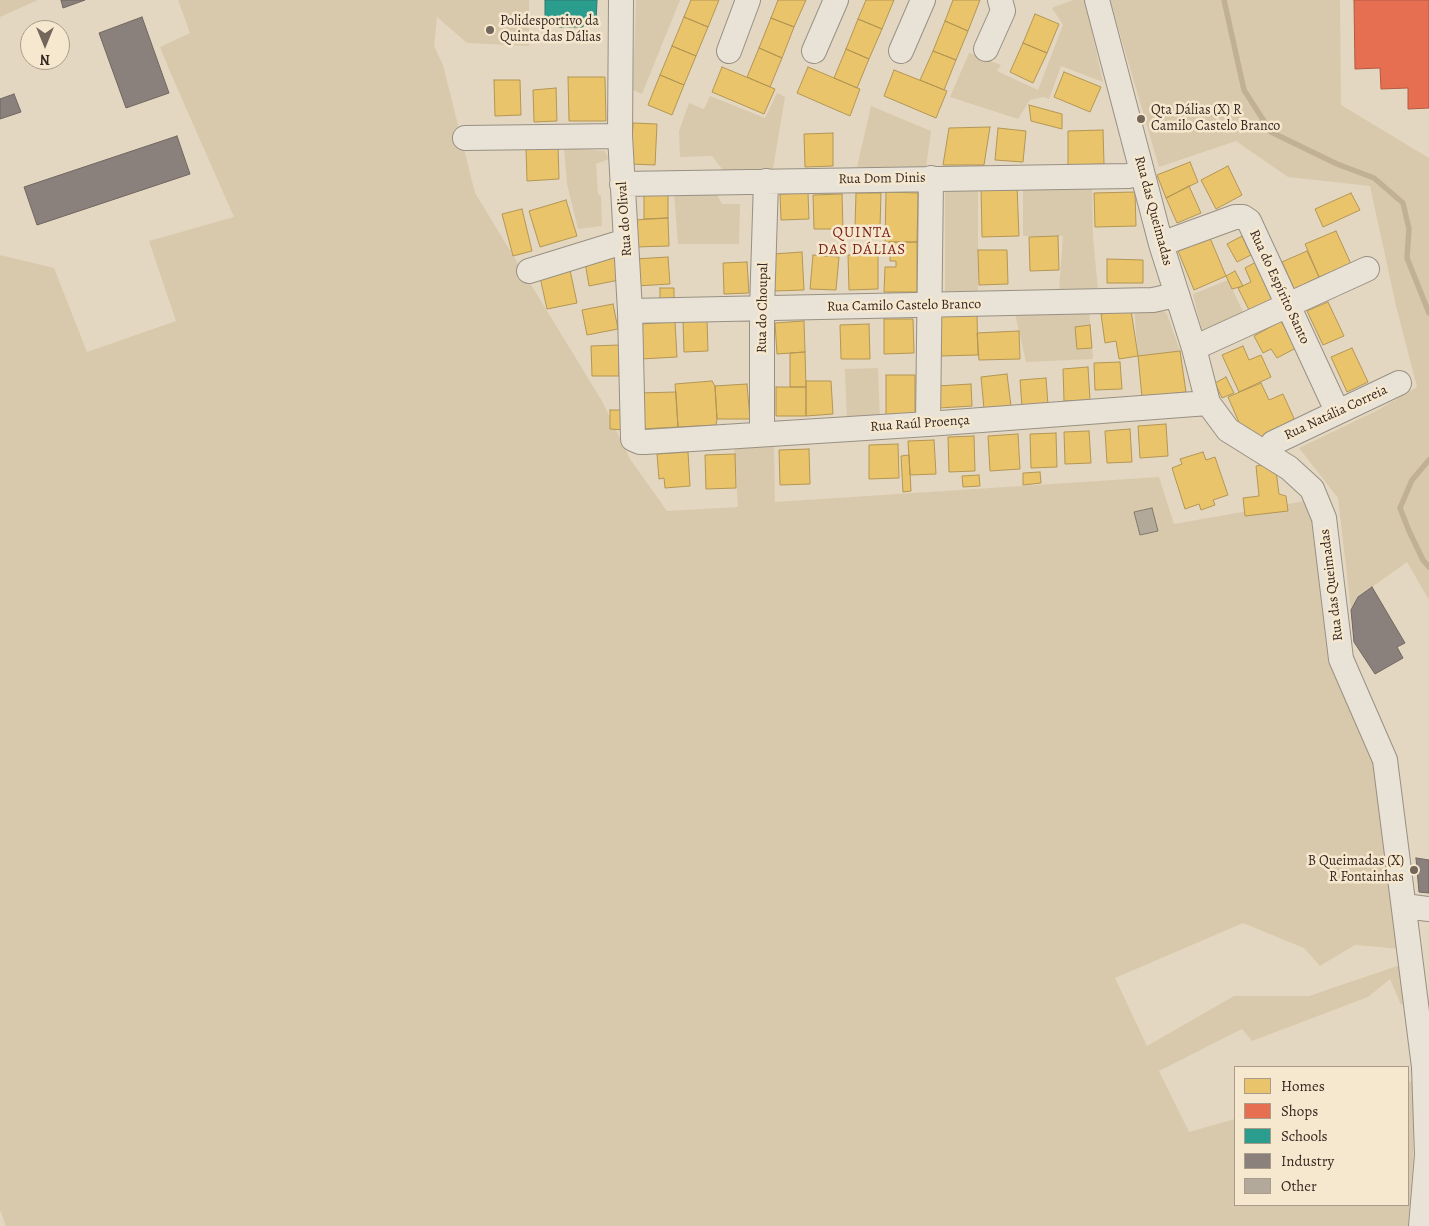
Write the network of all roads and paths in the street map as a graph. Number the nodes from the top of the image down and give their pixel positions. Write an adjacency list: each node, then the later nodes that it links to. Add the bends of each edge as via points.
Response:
1 (622, 0): 11 (street, Rua do Olival)
2 (748, 0): 8 (street)
3 (836, 0): 9 (street)
4 (923, 0): 10 (street)
5 (1000, 0): 7 (street, via 1003,10)
6 (1097, 0): 13 (street, Rua das Queimadas)
7 (986, 50)
8 (729, 51)
9 (814, 51)
10 (901, 51)
11 (620, 136): 12 (street); 16 (street, Rua do Olival)
12 (465, 138)
13 (1142, 173): 14 (street, Rua Dom Dinis, via 1128,176); 18 (street, Rua das Queimadas)
14 (931, 178): 15 (street, Rua Dom Dinis); 22 (street)
15 (766, 181): 16 (street, Rua Dom Dinis); 24 (street, Rua do Choupal)
16 (622, 184): 17 (street, Rua do Olival)
17 (626, 241): 20 (street); 25 (street, Rua do Olival)
18 (1161, 244): 21 (street, Rua das Queimadas); 23 (street, Rua do Espírito Santo, via 1235,217 1243,217 1249,221)
19 (1367, 269): 23 (street)
20 (528, 271)
21 (1176, 295): 22 (street, Rua Camilo Castelo Branco, via 1153,300); 26 (street, Rua das Queimadas)
22 (929, 305): 24 (street, Rua Camilo Castelo Branco); 30 (street)
23 (1288, 305): 26 (street); 29 (street, Rua do Espírito Santo)
24 (762, 309): 25 (street, Rua Camilo Castelo Branco); 31 (street, Rua do Choupal)
25 (630, 311): 32 (street, Rua do Olival)
26 (1194, 348): 28 (street, Rua das Queimadas)
27 (1399, 383): 29 (street, Rua Natália Correia)
28 (1208, 403): 30 (street, Rua Raúl Proença); 34 (street, Rua das Queimadas, via 1228,430 1289,468 1312,489 1324,518 1341,659 1385,760)
29 (1337, 411): 33 (street, Rua Natália Correia)
30 (928, 424): 31 (street, Rua Raúl Proença)
31 (762, 434): 32 (street, Rua Raúl Proença, via 640,442)
32 (633, 438)
33 (1272, 443)
34 (1404, 906): 35 (street); 36 (street, Rua das Queimadas)
35 (1429, 909)
36 (1422, 1009): 37 (street, Rua das Queimadas)
37 (1426, 1068): 38 (street, Rua das Queimadas, via 1427,1155)
38 (1421, 1226)

